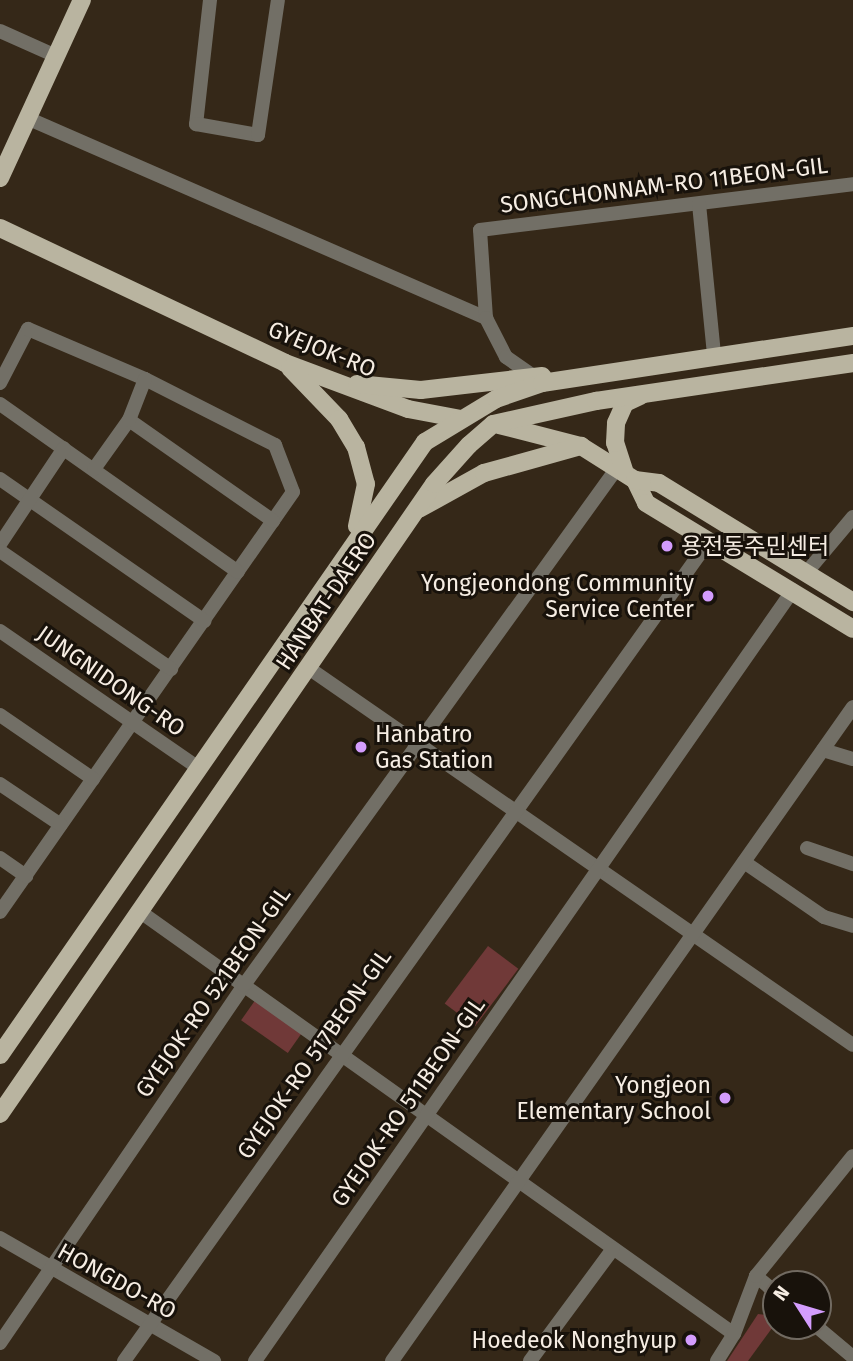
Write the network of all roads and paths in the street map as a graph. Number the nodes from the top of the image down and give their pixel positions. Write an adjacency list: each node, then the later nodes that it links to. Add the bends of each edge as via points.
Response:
1 (82, 0): 5 (main road)
2 (210, 0): 3 (street, via 195,124 258,135)
3 (278, 0)
4 (0, 31): 5 (street)
5 (56, 56): 6 (main road)
6 (27, 118): 7 (main road); 11 (street)
7 (0, 178)
8 (853, 184): 9 (street, SONGCHONNAM-RO 11BEON-GIL)
9 (699, 204): 11 (street, SONGCHONNAM-RO 11BEON-GIL, via 480,230); 13 (street)
10 (0, 229): 14 (main road, GYEJOK-RO)
11 (486, 318): 17 (street, via 506,357)
12 (853, 336): 13 (main road, HANBAT-DAERO)
13 (714, 355): 16 (main road, HANBAT-DAERO)
14 (285, 363): 20 (main road, GYEJOK-RO); 40 (main road, via 339,419 356,447 366,484 363,512)
15 (853, 363): 21 (main road)
16 (595, 375): 17 (main road, via 574,372); 23 (main road, HANBAT-DAERO, via 542,383)
17 (535, 377): 20 (main road, via 421,390)
18 (145, 379): 19 (street, via 28,329); 24 (street); 34 (street, via 275,445 293,492)
19 (0, 383)
20 (336, 383): 23 (main road, GYEJOK-RO, via 408,409)
21 (652, 390): 25 (main road); 29 (main road, via 625,403 615,423 615,443)
22 (0, 404): 27 (street)
23 (458, 419): 25 (main road, GYEJOK-RO); 40 (main road, HANBAT-DAERO, via 414,455)
24 (129, 420): 28 (street); 34 (street)
25 (493, 424): 26 (main road, GYEJOK-RO); 32 (main road, HANBAT-DAERO, via 443,471)
26 (581, 446): 29 (main road, GYEJOK-RO); 32 (main road, via 484,473)
27 (64, 448): 28 (street); 31 (street)
28 (94, 469): 38 (street)
29 (626, 474): 35 (main road, GYEJOK-RO, via 646,503); 39 (main road, GYEJOK-RO, via 659,483); 51 (street, GYEJOK-RO 521BEON-GIL)
30 (0, 479): 31 (street)
31 (29, 499): 36 (street); 43 (street)
32 (416, 510): 47 (main road, HANBAT-DAERO)
33 (853, 517): 39 (street)
34 (274, 521): 38 (street)
35 (709, 541): 41 (main road, GYEJOK-RO); 57 (street, GYEJOK-RO 517BEON-GIL)
36 (0, 544)
37 (0, 551): 46 (street)
38 (238, 572): 43 (street)
39 (806, 573): 42 (main road, GYEJOK-RO)
40 (324, 583): 54 (main road, HANBAT-DAERO)
41 (793, 590): 44 (main road, GYEJOK-RO); 63 (street, GYEJOK-RO 511BEON-GIL)
42 (853, 602)
43 (204, 621): 46 (street)
44 (853, 629)
45 (0, 631): 50 (street, JUNGNIDONG-RO)
46 (171, 669): 50 (street)
47 (310, 669): 51 (street); 66 (main road, HANBAT-DAERO)
48 (853, 707): 52 (street)
49 (0, 715): 55 (street)
50 (132, 724): 54 (street, JUNGNIDONG-RO); 55 (street)
51 (415, 743): 57 (street); 69 (street, GYEJOK-RO 521BEON-GIL)
52 (823, 750): 53 (street); 61 (street)
53 (853, 759)
54 (197, 767): 72 (main road, HANBAT-DAERO)
55 (93, 779): 58 (street)
56 (0, 784): 58 (street)
57 (515, 811): 63 (street); 71 (street, GYEJOK-RO 517BEON-GIL)
58 (61, 825): 64 (street)
59 (807, 848): 62 (street)
60 (0, 858): 64 (street)
61 (744, 862): 67 (street, via 824,917); 68 (street)
62 (853, 864)
63 (598, 869): 68 (street); 74 (street, GYEJOK-RO 511BEON-GIL)
64 (26, 876): 65 (street)
65 (0, 912)
66 (142, 913): 69 (street); 73 (main road, HANBAT-DAERO)
67 (853, 926)
68 (693, 933): 70 (street); 76 (street)
69 (244, 985): 71 (street); 79 (street, GYEJOK-RO 521BEON-GIL)
70 (853, 1045)
71 (342, 1054): 74 (street); 82 (street, GYEJOK-RO 517BEON-GIL)
72 (0, 1055)
73 (0, 1114)
74 (428, 1114): 76 (street); 89 (street, GYEJOK-RO 511BEON-GIL)
75 (853, 1156): 80 (street)
76 (518, 1182): 78 (street); 90 (street)
77 (0, 1238): 79 (street, HONGDO-RO)
78 (613, 1249): 83 (street); 91 (street)
79 (50, 1270): 82 (street, HONGDO-RO); 85 (street, GYEJOK-RO 521BEON-GIL)
80 (756, 1276): 81 (street); 83 (street)
81 (762, 1281)
82 (150, 1324): 87 (street, GYEJOK-RO 517BEON-GIL); 88 (street, HONGDO-RO)
83 (734, 1334): 92 (street)
84 (832, 1337): 86 (street)
85 (0, 1343)
86 (851, 1351)
87 (124, 1361)
88 (214, 1361)
89 (255, 1361)
90 (392, 1361)
91 (530, 1361)
92 (717, 1361)

